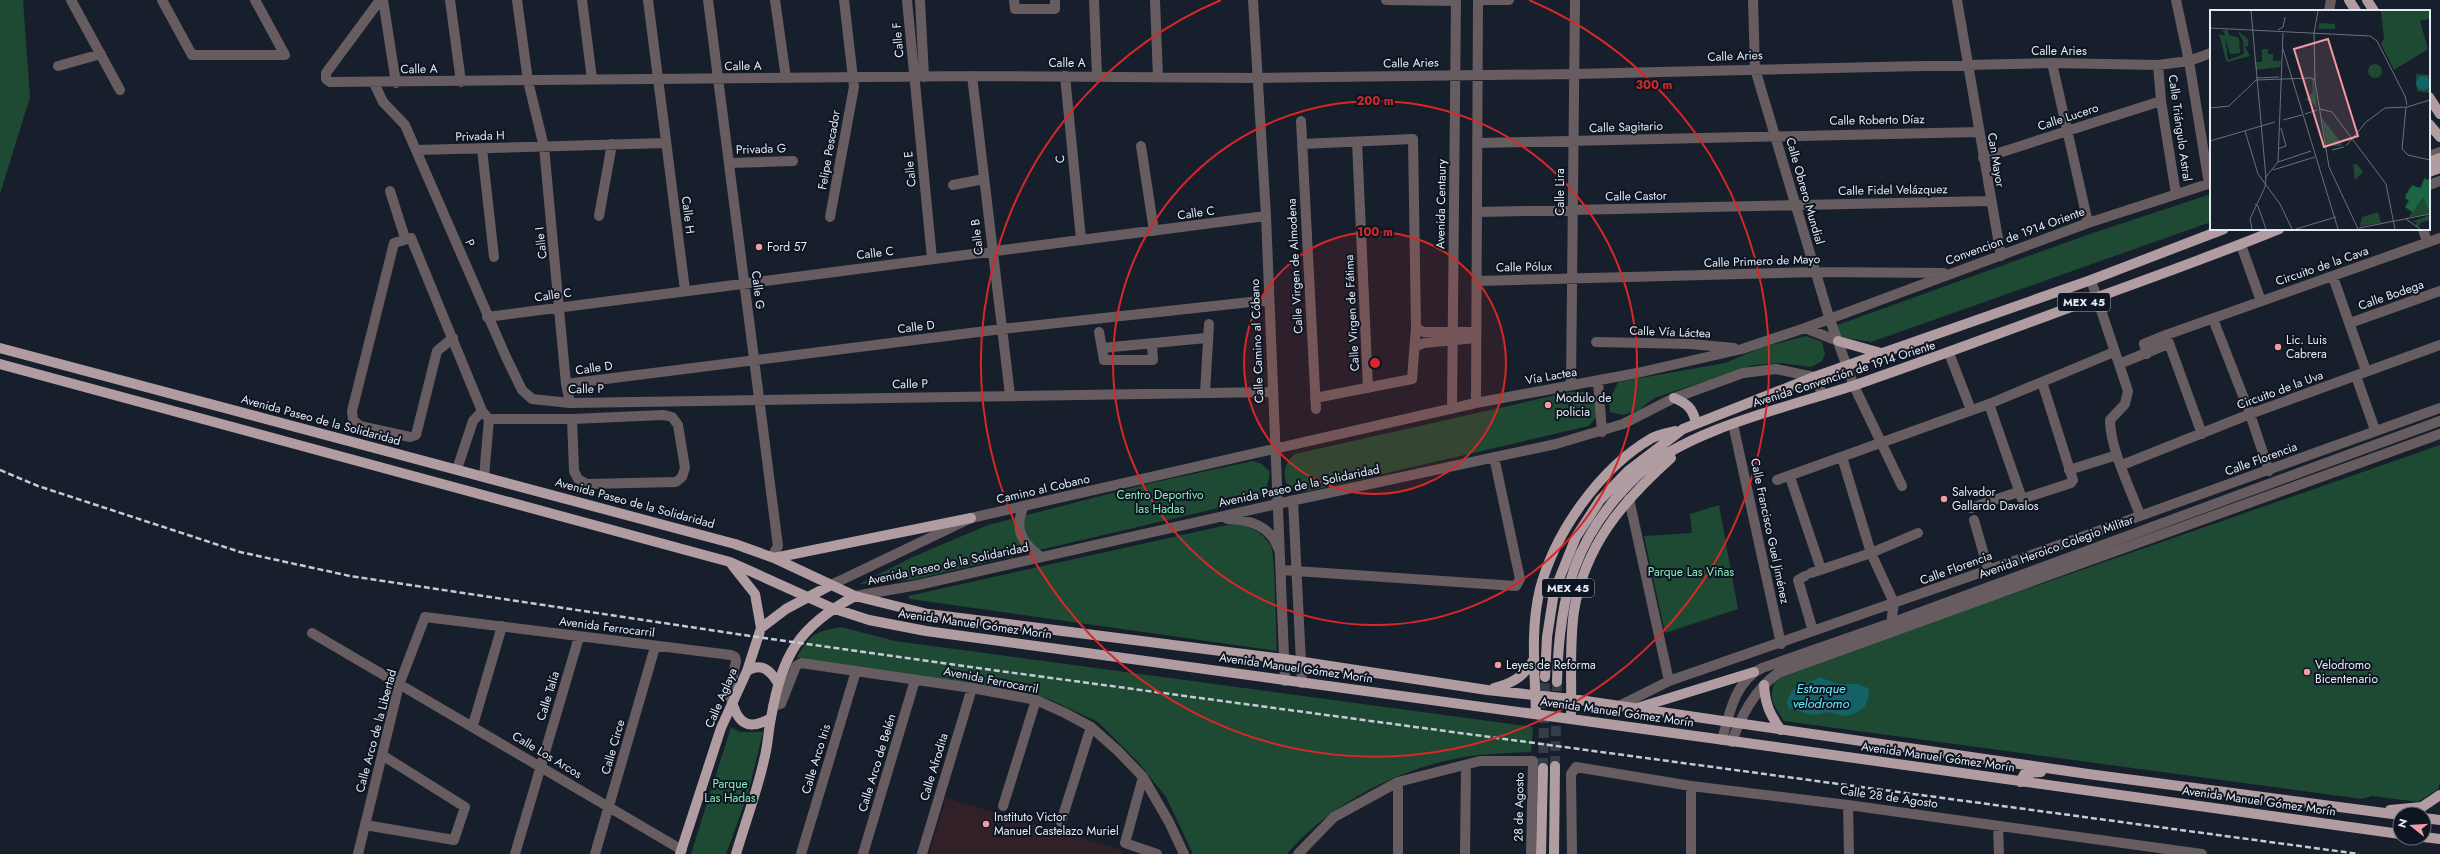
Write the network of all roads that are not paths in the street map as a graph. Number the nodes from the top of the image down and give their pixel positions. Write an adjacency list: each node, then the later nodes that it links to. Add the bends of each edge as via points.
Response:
1 (71, 0): 34 (street)
2 (162, 0): 3 (street, via 192,56 285,55)
3 (255, 0)
4 (381, 0): 58 (street, Calle A, via 326,73 326,79 330,82); 59 (street)
5 (450, 0): 56 (street)
6 (517, 0): 55 (street, Calle I)
7 (582, 0): 52 (street)
8 (648, 0): 53 (street, Calle H)
9 (708, 0): 54 (street, Calle G)
10 (775, 0): 49 (street)
11 (844, 0): 57 (street, Felipe Pescador)
12 (907, 0): 47 (street, Calle F)
13 (920, 0): 48 (street, Calle F)
14 (1014, 0): 15 (street, via 1015,9 1055,9)
15 (1055, 0)
16 (1094, 0): 45 (street)
17 (1155, 0): 50 (street)
18 (1253, 0): 51 (street, Calle Camino al Cóbano)
19 (1386, 0): 20 (street)
20 (1456, 0): 46 (street, Avenida Centaury)
21 (1478, 0): 22 (street); 42 (street)
22 (1509, 0)
23 (1575, 0): 41 (street, Calle Lira)
24 (1754, 0): 40 (street, Calle Obrero Mundial)
25 (1956, 0): 39 (street, Can Mayor)
26 (2176, 0): 35 (street)
27 (2331, 0): 30 (street)
28 (2349, 0): 31 (main road)
29 (2367, 0): 32 (main road)
30 (2329, 10)
31 (2355, 10)
32 (2373, 10)
33 (2210, 53): 35 (street, Calle Aries)
34 (101, 54): 38 (street); 60 (street)
35 (2189, 60): 37 (street, Calle Aries); 91 (street)
36 (2052, 63): 37 (street, Calle Aries); 39 (street, Calle Aries); 66 (street)
37 (2158, 65): 62 (street, Calle Triángulo Astral)
38 (58, 66)
39 (1969, 66): 40 (street, Calle Aries); 67 (street, Can Mayor)
40 (1755, 69): 41 (street, Calle Aries); 68 (street, Calle Obrero Mundial)
41 (1574, 74): 42 (street, Calle Aries); 70 (street, Calle Lira)
42 (1478, 75): 46 (street, Calle Aries); 75 (street)
43 (972, 76): 44 (street, Calle A); 48 (street, Calle A); 89 (street, Calle B)
44 (1065, 76): 45 (street, Calle A); 110 (street, C)
45 (1097, 76): 50 (street, Calle A)
46 (1455, 76): 51 (street, Calle Aries); 140 (street, Avenida Centaury)
47 (914, 77): 48 (street, Calle A); 57 (street, Calle A); 116 (street, Calle E)
48 (924, 77)
49 (786, 78): 54 (street, Calle A); 57 (street, Calle A)
50 (1158, 78): 51 (street, Calle A)
51 (1258, 78): 101 (street, Calle Camino al Cóbano)
52 (592, 79): 53 (street, Calle A); 55 (street, Calle A)
53 (658, 79): 54 (street, Calle A); 72 (street, Calle H)
54 (718, 79): 86 (street, Calle G)
55 (528, 81): 56 (street, Calle A); 77 (street, Calle I)
56 (461, 82): 59 (street, Calle A)
57 (853, 82): 102 (street, Felipe Pescador)
58 (374, 83): 59 (street, Calle A); 79 (street, P, via 383,102 405,125)
59 (396, 83)
60 (120, 90)
61 (2434, 100): 63 (main road)
62 (2161, 101): 66 (street, Calle Lucero); 95 (street, Calle Triángulo Astral)
63 (2440, 114)
64 (1301, 121): 74 (street, Calle Virgen de Almodena)
65 (2430, 125): 69 (main road)
66 (2068, 130): 82 (street, Calle Lucero); 103 (street)
67 (1979, 132): 68 (street, Calle Roberto Díaz); 82 (street, Can Mayor)
68 (1776, 135): 70 (street, Calle Sagitario); 97 (street, Calle Obrero Mundial)
69 (2440, 137)
70 (1573, 141): 75 (street, Calle Sagitario); 98 (street, Calle Lira)
71 (1357, 142): 74 (street); 135 (street, via 1413,140); 169 (street, Calle Virgen de Fátima)
72 (666, 143): 73 (street); 124 (street, Calle H)
73 (612, 144): 77 (street); 100 (street)
74 (1302, 144): 174 (street, Calle Virgen de Almodena)
75 (1478, 144): 99 (street)
76 (1141, 146): 107 (street)
77 (544, 147): 78 (street, Privada H); 129 (street, Calle I)
78 (482, 149): 79 (street, Privada H); 115 (street)
79 (417, 150): 130 (street, P)
80 (2440, 152): 81 (street)
81 (2430, 156)
82 (1983, 158): 96 (street, Can Mayor)
83 (2440, 158): 85 (main road)
84 (793, 161): 86 (street, Privada G)
85 (2430, 162)
86 (729, 163): 123 (street, Calle G)
87 (2440, 168): 88 (main road)
88 (2430, 172)
89 (984, 179): 92 (street); 113 (street, Calle B)
90 (2440, 181): 93 (street)
91 (2210, 183): 95 (street, Convencion de 1914 Oriente)
92 (953, 184)
93 (2430, 185)
94 (390, 191): 108 (street)
95 (2176, 194): 103 (street, Convencion de 1914 Oriente)
96 (1990, 201): 97 (street, Calle Fidel Velázquez); 114 (street, Can Mayor)
97 (1796, 205): 98 (street, Calle Castor); 117 (street, Calle Obrero Mundial)
98 (1572, 211): 99 (street, Calle Castor); 120 (street, Calle Lira)
99 (1477, 212): 122 (street)
100 (599, 216)
101 (1266, 216): 107 (street, Calle C); 127 (street, Calle Camino al Cóbano)
102 (830, 217)
103 (2088, 224): 114 (street, Convencion de 1914 Oriente)
104 (2221, 230): 121 (main road, Avenida Convención de 1914 Oriente / MEX 45)
105 (2277, 230): 112 (main road, Avenida Convención de 1914 Oriente / MEX 45)
106 (2423, 230): 111 (street)
107 (1154, 231): 110 (street, Calle C)
108 (405, 238): 141 (street, via 410,238); 141 (street, via 394,243 352,412 353,420 360,426 410,436 416,434 437,350)
109 (2440, 238): 111 (street, Circuito de la Cava)
110 (1081, 239): 113 (street, Calle C)
111 (2427, 242): 119 (street, Circuito de la Cava)
112 (2241, 245): 126 (main road, Avenida Convención de 1914 Oriente / MEX 45); 128 (street)
113 (992, 252): 116 (street, Calle C); 137 (street, Calle B)
114 (2001, 256): 118 (street, Convencion de 1914 Oriente)
115 (494, 257)
116 (932, 259): 123 (street, Calle C)
117 (1816, 272): 118 (street, Calle Primero de Mayo); 120 (street, Calle Primero de Mayo); 131 (street, Calle Obrero Mundial)
118 (1952, 273): 131 (street, Convencion de 1914 Oriente)
119 (2333, 277): 128 (street, Circuito de la Cava); 133 (street)
120 (1572, 280): 122 (street, Calle Pólux); 167 (street, Calle Lira)
121 (2091, 280): 126 (street); 155 (main road, Avenida Convención de 1914 Oriente / MEX 45)
122 (1477, 281): 139 (street)
123 (744, 282): 124 (street, Calle C); 156 (street, Calle G)
124 (685, 290): 129 (street, Calle C)
125 (2440, 291): 133 (street, Calle Bodega)
126 (2097, 297): 153 (main road, Avenida Convención de 1914 Oriente / MEX 45); 154 (street)
127 (1269, 300): 137 (street, Calle D); 170 (street, Calle Camino al Cóbano)
128 (2261, 301): 132 (street, Circuito de la Cava)
129 (560, 307): 130 (street, Calle C); 166 (street, Calle I)
130 (487, 316): 177 (street, P, via 522,390 532,399)
131 (1829, 317): 136 (street, Vía Lactea); 145 (street, Calle Obrero Mundial)
132 (2213, 318): 143 (street); 185 (street)
133 (2350, 323): 161 (street)
134 (1209, 324): 142 (street)
135 (1416, 328): 140 (street, via 1424,332); 149 (street)
136 (1805, 328): 145 (street); 152 (street, Vía Lactea)
137 (1002, 329): 156 (street, Calle D); 172 (street, Calle B)
138 (1099, 332): 151 (street)
139 (1476, 335): 140 (street); 179 (street)
140 (1453, 336): 149 (street, via 1424,342); 183 (street, Avenida Centaury)
141 (453, 338): 186 (street)
142 (1206, 338): 146 (street); 171 (street)
143 (2167, 339): 159 (street, via 2147,354); 194 (street)
144 (1596, 342): 147 (street, Calle Vía Láctea)
145 (1838, 342): 155 (main road); 160 (street, Calle Obrero Mundial)
146 (1152, 344): 151 (street); 151 (street, via 1153,360 1104,360)
147 (1691, 344): 152 (street, Calle Vía Láctea); 157 (street)
148 (2440, 345): 161 (street, Circuito de la Uva)
149 (1415, 347): 169 (street, via 1412,379)
150 (0, 348): 203 (main road, Avenida Paseo de la Solidaridad)
151 (1102, 348)
152 (1742, 349): 157 (street, Vía Lactea)
153 (1949, 352): 168 (main road, Avenida Convención de 1914 Oriente / MEX 45); 184 (street)
154 (2114, 352): 159 (street); 165 (street)
155 (1881, 353): 160 (main road, Avenida Convención de 1914 Oriente / MEX 45)
156 (754, 359): 166 (street, Calle D); 176 (street, Calle G)
157 (1691, 362): 164 (street, Vía Lactea)
158 (0, 364): 226 (main road)
159 (2119, 364): 199 (street, via 2128,390 2125,404 2110,420)
160 (1846, 366): 163 (main road, Avenida Convención de 1914 Oriente / MEX 45); 168 (street, Calle Obrero Mundial)
161 (2366, 371): 162 (street, Circuito de la Uva)
162 (2356, 376): 185 (street, Circuito de la Uva); 192 (street)
163 (1814, 377): 173 (street); 175 (street, Avenida Paseo de la Solidaridad, via 1776,369 1743,373); 189 (main road, Avenida Convención de 1914 Oriente / MEX 45)
164 (1598, 381): 167 (street, Vía Lactea); 193 (street)
165 (2042, 382): 180 (street); 204 (street)
166 (566, 384): 178 (street, Calle I)
167 (1571, 384): 179 (street, Vía Lactea)
168 (1854, 386): 173 (main road, Avenida Convención de 1914 Oriente / MEX 45); 197 (street, Calle Obrero Mundial)
169 (1368, 388): 174 (street)
170 (1272, 392): 171 (street, Calle P); 198 (street, Calle Camino al Cóbano)
171 (1205, 393): 172 (street, Calle P)
172 (1010, 395): 176 (street, Calle P)
173 (1823, 395): 190 (main road, Avenida Convención de 1914 Oriente / MEX 45)
174 (1315, 398): 182 (street, Calle Virgen de Almodena)
175 (1674, 398): 189 (main road, via 1688,404); 193 (street, Avenida Paseo de la Solidaridad)
176 (759, 399): 178 (street, Calle P); 225 (street, Calle G, via 778,546)
177 (549, 400): 178 (street, Calle P)
178 (570, 403)
179 (1476, 403): 183 (street, Vía Lactea)
180 (1989, 404): 184 (street); 210 (street)
181 (2440, 408): 192 (street, Calle Florencia)
182 (1316, 409)
183 (1452, 409): 198 (street, Vía Lactea)
184 (1971, 410): 197 (street)
185 (2250, 414): 194 (street, Circuito de la Uva); 205 (street)
186 (486, 415): 187 (street); 203 (street, via 473,421); 206 (street)
187 (572, 419): 187 (street, via 664,415 672,417 678,425 685,468 682,477 676,482 587,484 578,479 574,471)
188 (2440, 421): 227 (street, Avenida Heroico Colegio Militar)
189 (1696, 422): 191 (main road, Avenida Convención de 1914 Oriente / MEX 45)
190 (1733, 424): 196 (main road, Avenida Convención de 1914 Oriente / MEX 45); 244 (street, Calle Francisco Guel Jiménez)
191 (1683, 429): 247 (main road, via 1653,438 1631,454 1599,482 1574,515 1549,563 1540,590 1535,621); 252 (main road, Avenida Convención de 1914 Oriente / MEX 45, via 1628,471 1600,500 1576,536 1554,592 1547,637)
192 (2375, 430): 205 (street, Calle Florencia)
193 (1602, 432): 200 (street, Avenida Paseo de la Solidaridad)
194 (2202, 434): 202 (street, Circuito de la Uva)
195 (2440, 434): 260 (street, Avenida Heroico Colegio Militar, via 1778,673)
196 (1688, 443): 211 (main road); 256 (main road, Avenida Convención de 1914 Oriente / MEX 45, via 1640,473 1610,505 1582,548 1573,568 1562,608)
197 (1882, 444): 201 (street); 209 (street, Calle Obrero Mundial)
198 (1275, 450): 213 (street, Calle Camino al Cóbano); 214 (street, Camino al Cobano)
199 (2117, 455): 202 (street); 204 (street)
200 (1494, 457): 212 (street, Avenida Paseo de la Solidaridad); 231 (street, via 1520,579 1516,586)
201 (1842, 457): 207 (street); 221 (street)
202 (2122, 465): 216 (street)
203 (457, 469): 206 (main road, Avenida Paseo de la Solidaridad)
204 (2069, 470): 210 (street, via 2073,480 2071,483 2024,500)
205 (2269, 471): 216 (street, Calle Florencia)
206 (484, 477): 225 (main road, Avenida Paseo de la Solidaridad, via 735,544)
207 (1790, 477): 208 (street); 228 (street)
208 (1776, 480)
209 (1902, 486)
210 (2018, 492): 215 (street)
211 (1629, 499): 255 (street); 264 (main road, via 1606,527 1589,560 1580,585 1573,630)
212 (1294, 500): 213 (street, Avenida Paseo de la Solidaridad); 231 (street)
213 (1277, 504): 218 (street, Avenida Paseo de la Solidaridad); 223 (street, Calle Camino al Cóbano)
214 (1024, 506): 217 (street, Camino al Cobano); 224 (street, via 1019,523 1021,537 1025,544)
215 (1971, 508)
216 (2140, 515): 222 (street, Calle Florencia)
217 (971, 518): 225 (main road); 232 (street, Camino al Cobano)
218 (1209, 519): 223 (street, via 1238,519 1258,525 1272,536); 224 (street, Avenida Paseo de la Solidaridad)
219 (1974, 520): 230 (street)
220 (1918, 533): 221 (street)
221 (1871, 553): 228 (street); 235 (street)
222 (2037, 553): 227 (street); 230 (street, Calle Florencia)
223 (1280, 554): 229 (street, Calle Camino al Cóbano)
224 (1041, 557): 233 (street, Avenida Paseo de la Solidaridad, via 918,585)
225 (773, 558): 232 (main road, Avenida Paseo de la Solidaridad)
226 (730, 562): 234 (main road); 240 (main road, via 756,594)
227 (2051, 562): 238 (street, Avenida Heroico Colegio Militar)
228 (1821, 569): 241 (street, via 1798,580)
229 (1280, 570): 231 (street); 246 (street, Calle Camino al Cóbano)
230 (1988, 570): 235 (street, Calle Florencia)
231 (1297, 571): 248 (street)
232 (829, 586): 233 (main road, Avenida Paseo de la Solidaridad); 234 (main road)
233 (855, 596): 236 (main road); 246 (main road, Avenida Manuel Gómez Morín, via 928,614)
234 (808, 598): 236 (main road); 240 (main road, via 786,609)
235 (1894, 603): 238 (street); 241 (street, Calle Florencia)
236 (832, 608): 254 (main road, Avenida Manuel Gómez Morín, via 869,620 926,631); 258 (main road, via 814,622 797,642 784,663)
237 (425, 617): 239 (street, Avenida Ferrocarril); 259 (street, Calle Arco de la Libertad)
238 (1891, 623): 251 (street, Avenida Heroico Colegio Militar)
239 (502, 626): 243 (street, Avenida Ferrocarril); 275 (street)
240 (761, 628): 249 (main road, Calle Aglaya)
241 (1813, 631): 244 (street, Calle Florencia)
242 (312, 633): 259 (street, Calle Los Arcos)
243 (579, 637): 245 (street, Avenida Ferrocarril); 282 (street, Calle Talía)
244 (1781, 644): 255 (street, Calle Florencia)
245 (656, 646): 266 (street, Avenida Ferrocarril, via 735,656 729,694); 291 (street, Calle Circe)
246 (1284, 659): 248 (main road, Avenida Manuel Gómez Morín); 254 (street, Calle Camino al Cóbano)
247 (1534, 659): 262 (main road, via 1517,680); 263 (main road)
248 (1301, 662): 257 (street); 262 (main road, Avenida Manuel Gómez Morín)
249 (746, 671): 258 (main road, via 754,666 762,667 771,672); 266 (main road, Calle Aglaya)
250 (856, 672): 253 (street, Avenida Ferrocarril); 267 (street, Avenida Ferrocarril, via 801,663 796,666 781,704); 307 (street, Calle Arco Iris)
251 (1754, 672): 269 (main road); 273 (street, Avenida Heroico Colegio Militar, via 1742,685)
252 (1545, 676)
253 (915, 680): 261 (street, Avenida Ferrocarril); 308 (street, Calle Arco de Belén)
254 (1285, 681): 257 (main road, Avenida Manuel Gómez Morín)
255 (1669, 681): 268 (street, Calle Florencia)
256 (1557, 682)
257 (1302, 683): 270 (main road, Avenida Manuel Gómez Morín)
258 (778, 684): 267 (main road)
259 (399, 685): 275 (street, Calle Los Arcos); 279 (street, Calle Arco de la Libertad)
260 (1764, 686): 274 (street, Avenida Heroico Colegio Militar); 277 (main road, via 1764,699 1770,715)
261 (972, 688): 265 (street, Avenida Ferrocarril); 309 (street, Calle Afrodita)
262 (1487, 690): 263 (main road, Avenida Manuel Gómez Morín)
263 (1536, 695): 264 (main road, Avenida Manuel Gómez Morín); 270 (main road)
264 (1572, 699): 268 (main road, Avenida Manuel Gómez Morín); 272 (main road)
265 (1036, 700): 276 (street, Avenida Ferrocarril); 292 (street)
266 (733, 705): 271 (main road, via 741,720 749,725 760,724); 300 (main road, Calle Aglaya, via 721,728)
267 (773, 706): 271 (main road)
268 (1617, 706): 269 (main road, Avenida Manuel Gómez Morín)
269 (1634, 709): 273 (main road, Avenida Manuel Gómez Morín)
270 (1536, 714): 272 (main road, Avenida Manuel Gómez Morín)
271 (771, 718): 306 (main road, via 764,760)
272 (1571, 718): 278 (main road, Avenida Manuel Gómez Morín)
273 (1727, 721): 274 (main road, Avenida Manuel Gómez Morín); 278 (street, Avenida Heroico Colegio Militar)
274 (1738, 723): 277 (main road, Avenida Manuel Gómez Morín); 278 (street, Avenida Heroico Colegio Militar)
275 (472, 726): 282 (street, Calle Los Arcos)
276 (1091, 727): 285 (street, Avenida Ferrocarril); 295 (street)
277 (1781, 730): 284 (main road, Avenida Manuel Gómez Morín)
278 (1727, 741): 287 (main road, Avenida Manuel Gómez Morín)
279 (382, 755): 296 (street, Calle Arco de la Libertad); 296 (street, via 465,807 454,840)
280 (1466, 765): 286 (street); 313 (street); 314 (street, 28 de Agosto, via 1480,762 1533,761)
281 (1555, 766): 315 (main road)
282 (540, 767): 291 (street, Calle Los Arcos); 304 (street, Calle Talía)
283 (1543, 768): 302 (main road)
284 (2088, 774): 287 (main road, via 2074,777 2032,771 2025,773); 293 (main road, Avenida Manuel Gómez Morín)
285 (1143, 777): 310 (street, via 1125,843); 311 (street, Avenida Ferrocarril)
286 (1398, 782): 301 (street, via 1334,817); 312 (street)
287 (2020, 782): 298 (main road, Avenida Manuel Gómez Morín)
288 (1691, 786): 290 (street, Calle 28 de Agosto); 316 (street, Calle 28 de Agosto, via 1576,767 1572,769); 317 (street)
289 (2440, 795): 293 (main road, via 2422,807)
290 (1848, 805): 297 (street, Calle 28 de Agosto); 318 (street)
291 (609, 806): 300 (street, Calle Los Arcos); 305 (street, Calle Circe)
292 (1003, 806)
293 (2367, 812): 294 (main road, Avenida Manuel Gómez Morín)
294 (2392, 814)
295 (1061, 822)
296 (365, 825): 303 (street, Calle Arco de la Libertad)
297 (1998, 826): 299 (street, Calle 28 de Agosto); 319 (street)
298 (2392, 833)
299 (2147, 851): 320 (street, Calle 28 de Agosto)
300 (681, 852)
301 (1302, 852)
302 (1541, 852)
303 (358, 854)
304 (515, 854)
305 (594, 854)
306 (736, 854)
307 (801, 854)
308 (863, 854)
309 (922, 854)
310 (1157, 854)
311 (1184, 854)
312 (1398, 854)
313 (1465, 854)
314 (1531, 854)
315 (1554, 854)
316 (1572, 854)
317 (1691, 854)
318 (1849, 854)
319 (1999, 854)
320 (2202, 854)

